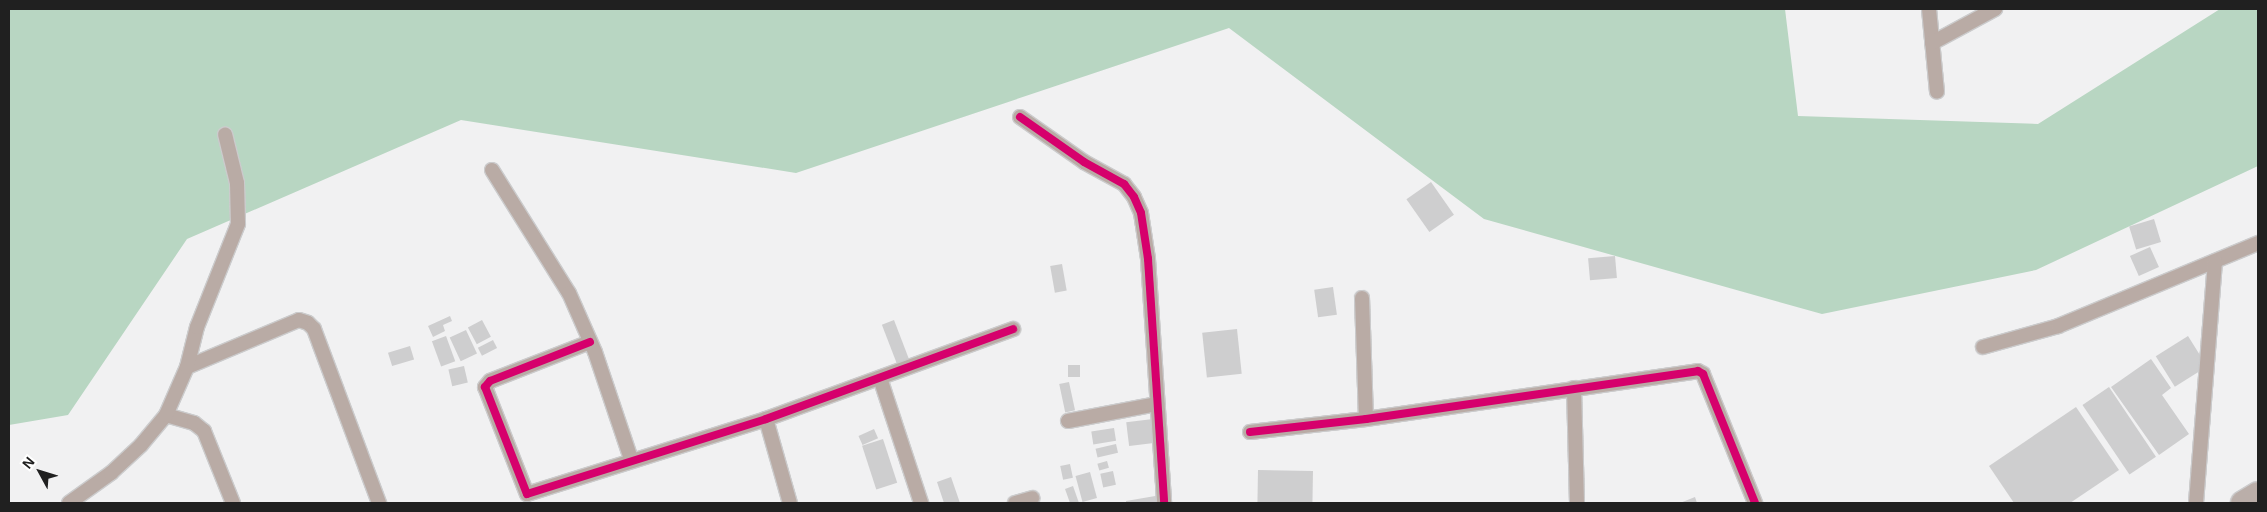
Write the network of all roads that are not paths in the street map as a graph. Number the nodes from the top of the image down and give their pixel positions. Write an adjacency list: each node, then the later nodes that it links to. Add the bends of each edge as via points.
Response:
1 (1929, 9): 3 (street)
2 (1996, 9): 3 (street)
3 (1932, 43): 4 (street)
4 (1937, 92)
5 (1020, 117): 17 (street, via 1084,162 1124,184 1134,197 1141,213 1148,259)
6 (225, 134): 14 (street, via 237,183 238,224 197,327)
7 (492, 170): 12 (street, via 556,270)
8 (2258, 243): 9 (street)
9 (2215, 262): 13 (street, via 2058,326); 35 (street)
10 (1362, 298): 20 (street)
11 (1013, 329): 15 (street)
12 (590, 342): 23 (street); 23 (street, via 490,381 485,393 527,494)
13 (1983, 347)
14 (187, 367): 18 (street); 28 (street, via 299,320 308,323 314,329)
15 (880, 378): 19 (street); 30 (street)
16 (1574, 388): 20 (street); 33 (street); 34 (street, via 1693,370 1703,374)
17 (1157, 404): 21 (street); 32 (street)
18 (166, 415): 26 (street, via 141,445); 27 (street, via 194,423 204,431)
19 (766, 419): 23 (street); 29 (street)
20 (1366, 419): 22 (street)
21 (1068, 421)
22 (1250, 432)
23 (630, 459)
24 (2258, 494): 36 (highway)
25 (1032, 498): 31 (street)
26 (76, 501)
27 (232, 503)
28 (379, 503)
29 (790, 503)
30 (921, 503)
31 (1015, 503)
32 (1164, 503)
33 (1577, 503)
34 (1755, 503)
35 (2196, 503)
36 (2243, 503)

